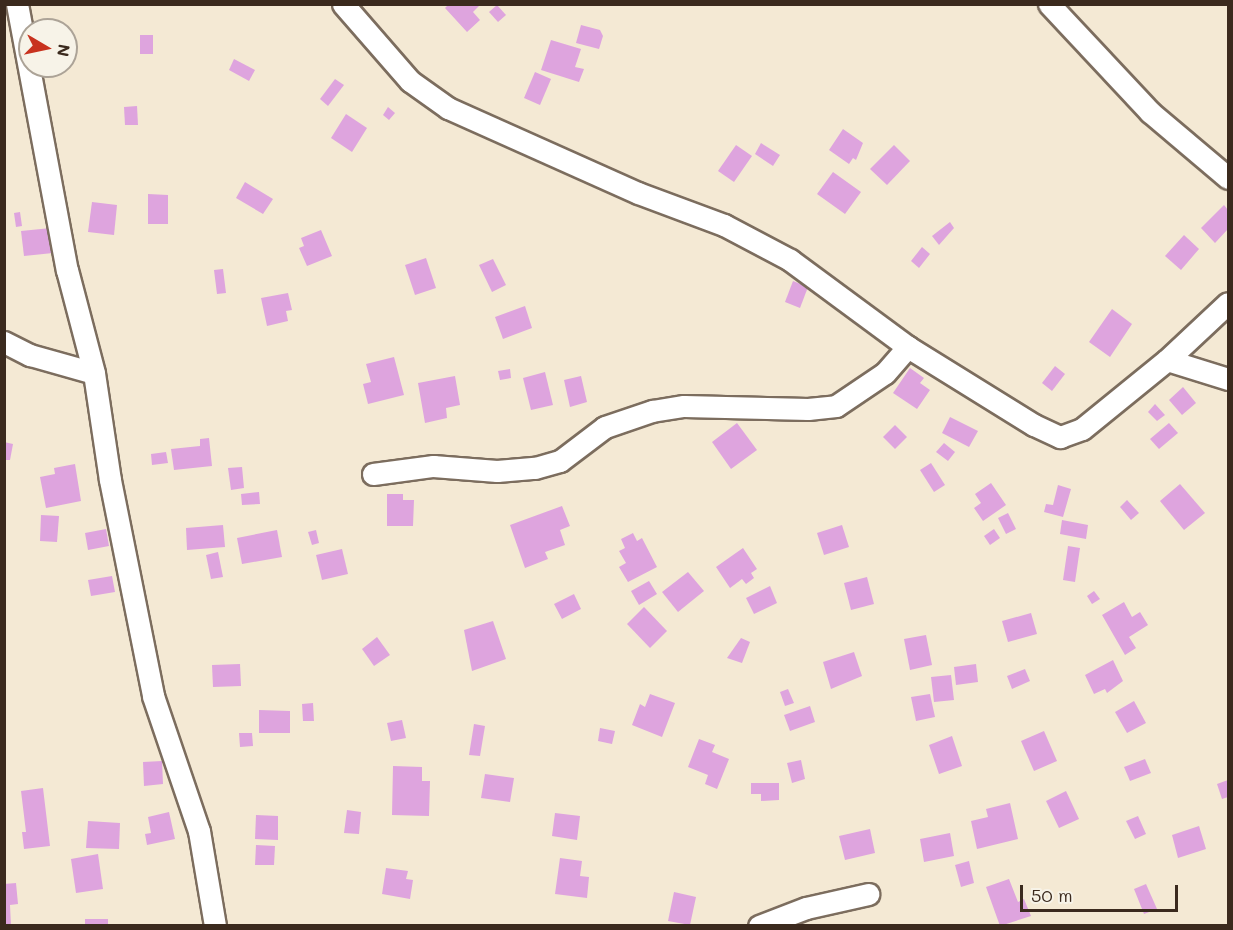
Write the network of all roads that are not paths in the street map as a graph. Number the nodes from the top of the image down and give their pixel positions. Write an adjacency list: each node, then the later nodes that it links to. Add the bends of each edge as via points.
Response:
1 (17, 4): 9 (street, via 66,270)
2 (343, 4): 7 (street, via 410,81 448,108 638,193 724,225 790,260)
3 (1049, 4): 4 (street, via 1150,112)
4 (1228, 178)
5 (1228, 303): 8 (street)
6 (4, 342): 9 (street, via 30,355)
7 (908, 347): 8 (street, via 1060,437 1082,429); 11 (street, via 885,373 836,406 684,406 652,411 605,426 560,461 536,468 496,471 432,466)
8 (1167, 360): 10 (street)
9 (94, 373): 13 (street, via 110,480 153,696 199,831)
10 (1228, 379)
11 (373, 474)
12 (867, 894): 14 (street, via 806,908)
13 (215, 926)
14 (759, 926)

